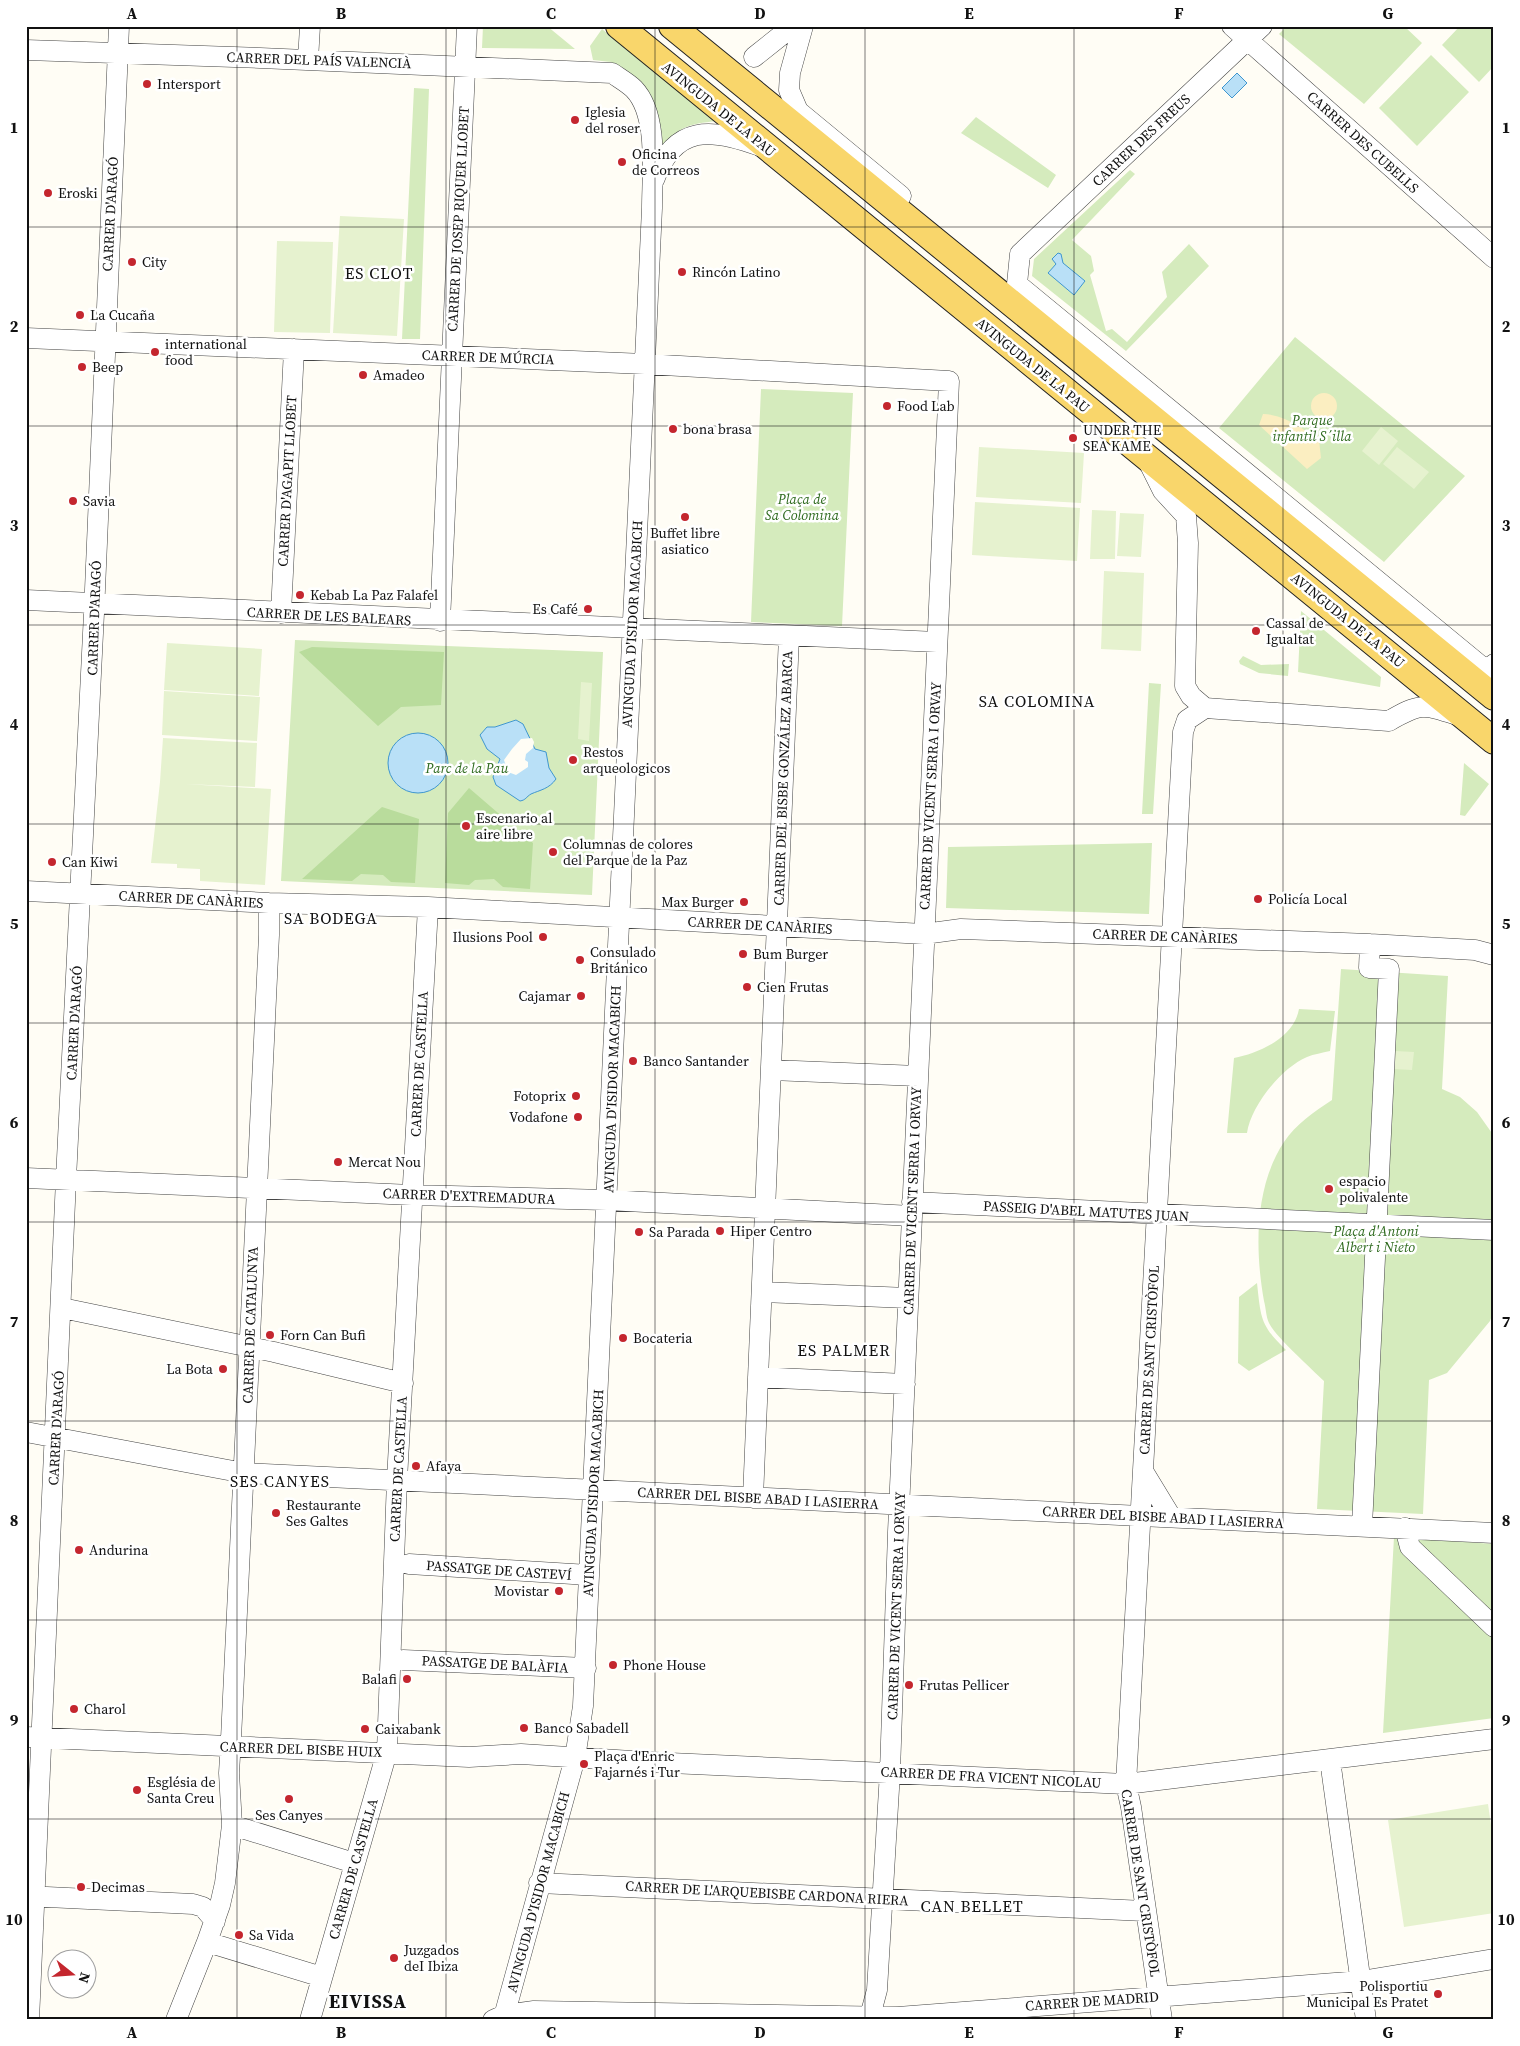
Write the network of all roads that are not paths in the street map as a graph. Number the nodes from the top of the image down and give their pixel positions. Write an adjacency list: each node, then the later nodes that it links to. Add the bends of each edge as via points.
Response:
1 (119, 26): 12 (street, CARRER D'ARAGÓ)
2 (310, 26): 14 (street)
3 (467, 26): 15 (street, CARRER DE JOSEP RIQUER LLOBET)
4 (619, 26): 17 (main road, AVINGUDA DE LA PAU)
5 (672, 26): 20 (main road)
6 (793, 26): 13 (street)
7 (802, 26): 20 (street, via 789,90 798,111 974,261)
8 (1232, 26): 10 (street, CARRER DES CUBELLS)
9 (1262, 26): 10 (street, CARRER DES FREUS)
10 (1248, 40): 19 (street, CARRER DES CUBELLS); 35 (street, CARRER DES FREUS, via 1020,254 1018,284 1376,578)
11 (26, 50): 12 (street, CARRER DEL PAÍS VALENCIÀ)
12 (118, 53): 14 (street, CARRER DEL PAÍS VALENCIÀ); 22 (street, CARRER D'ARAGÓ)
13 (754, 57)
14 (308, 60): 15 (street, CARRER DEL PAÍS VALENCIÀ)
15 (465, 66): 16 (street, CARRER DEL PAÍS VALENCIÀ); 24 (street, CARRER DE JOSEP RIQUER LLOBET)
16 (612, 73): 18 (street, AVINGUDA D'ISIDOR MACABICH, via 633,88 648,116)
17 (768, 148): 18 (street, via 721,134 693,135 669,150); 27 (main road, AVINGUDA DE LA PAU)
18 (652, 184): 25 (street, AVINGUDA D'ISIDOR MACABICH)
19 (1493, 255)
20 (983, 281): 37 (main road)
21 (26, 338): 22 (street, CARRER DE MÚRCIA)
22 (104, 341): 23 (street, CARRER DE MÚRCIA); 29 (street, CARRER D'ARAGÓ)
23 (294, 349): 24 (street, CARRER DE MÚRCIA); 30 (street, CARRER D'AGAPIT LLOBET)
24 (452, 356): 25 (street, CARRER DE MÚRCIA); 31 (street, CARRER DE JOSEP RIQUER LLOBET)
25 (645, 364): 26 (street, CARRER DE MÚRCIA); 32 (street, AVINGUDA D'ISIDOR MACABICH)
26 (949, 381): 34 (street, CARRER DE VICENT SERRA I ORVAY)
27 (1146, 457): 36 (street, via 1163,491 1186,516); 39 (main road, AVINGUDA DE LA PAU)
28 (26, 600): 29 (street, CARRER DE LES BALEARS)
29 (95, 605): 30 (street, CARRER DE LES BALEARS); 43 (street, CARRER D'ARAGÓ)
30 (281, 613): 31 (street, CARRER DE LES BALEARS)
31 (440, 621): 32 (street, CARRER DE LES BALEARS)
32 (632, 630): 33 (street, CARRER DE LES BALEARS); 46 (street, AVINGUDA D'ISIDOR MACABICH)
33 (789, 636): 34 (street, CARRER DE LES BALEARS); 47 (street, CARRER DEL BISBE GONZÁLEZ ABARCA)
34 (937, 642): 48 (street, CARRER DE VICENT SERRA I ORVAY)
35 (1490, 667)
36 (1185, 686): 38 (street); 40 (street, CARRER DE SANT CRISTÒFOL, via 1179,713)
37 (1494, 697)
38 (1205, 708): 39 (street, via 1389,721 1413,707 1428,706); 40 (street, via 1187,720)
39 (1466, 718): 41 (main road, AVINGUDA DE LA PAU)
40 (1183, 732): 49 (street, CARRER DE SANT CRISTÒFOL)
41 (1494, 741)
42 (26, 891): 43 (street, CARRER DE CANÀRIES)
43 (81, 893): 44 (street, CARRER DE CANÀRIES); 55 (street, CARRER D'ARAGÓ)
44 (269, 903): 45 (street, CARRER DE CANÀRIES); 56 (street, CARRER DE CATALUNYA)
45 (428, 907): 46 (street, CARRER DE CANÀRIES); 57 (street, CARRER DE CASTELLA)
46 (619, 918): 47 (street, CARRER DE CANÀRIES); 58 (street, AVINGUDA D'ISIDOR MACABICH)
47 (777, 926): 48 (street, CARRER DE CANÀRIES); 52 (street, CARRER DEL BISBE GONZÁLEZ ABARCA)
48 (924, 934): 49 (street, CARRER DE CANÀRIES, via 961,929); 53 (street, CARRER DE VICENT SERRA I ORVAY)
49 (1172, 936): 50 (street, CARRER DE CANÀRIES); 61 (street, CARRER DE SANT CRISTÒFOL)
50 (1370, 944): 51 (street, CARRER DE CANÀRIES, via 1474,950); 62 (street, via 1369,968 1389,969)
51 (1494, 955)
52 (771, 1070): 53 (street); 60 (street, CARRER DEL BISBE GONZÁLEZ ABARCA)
53 (918, 1076): 59 (street, CARRER DE VICENT SERRA I ORVAY)
54 (26, 1178): 55 (street, CARRER D'EXTREMADURA)
55 (66, 1179): 56 (street, CARRER D'EXTREMADURA); 66 (street, CARRER D'ARAGÓ)
56 (256, 1188): 57 (street, CARRER D'EXTREMADURA); 67 (street, CARRER DE CATALUNYA)
57 (412, 1195): 58 (street, CARRER D'EXTREMADURA); 69 (street, CARRER DE CASTELLA)
58 (607, 1200): 60 (street, CARRER D'EXTREMADURA); 76 (street, AVINGUDA D'ISIDOR MACABICH)
59 (912, 1209): 60 (street, CARRER D'EXTREMADURA); 61 (street, PASSEIG D'ABEL MATUTES JUAN); 65 (street, CARRER DE VICENT SERRA I ORVAY)
60 (765, 1210): 64 (street, CARRER DEL BISBE GONZÁLEZ ABARCA)
61 (1157, 1216): 62 (street, PASSEIG D'ABEL MATUTES JUAN); 73 (street, CARRER DE SANT CRISTÒFOL)
62 (1376, 1226): 63 (street, PASSEIG D'ABEL MATUTES JUAN); 81 (street)
63 (1494, 1230)
64 (762, 1292): 65 (street); 68 (street, CARRER DEL BISBE GONZÁLEZ ABARCA)
65 (908, 1298): 70 (street, CARRER DE VICENT SERRA I ORVAY)
66 (62, 1308): 67 (street); 72 (street, CARRER D'ARAGÓ)
67 (249, 1348): 69 (street); 74 (street, CARRER DE CATALUNYA)
68 (758, 1377): 70 (street); 77 (street, CARRER DEL BISBE GONZÁLEZ ABARCA)
69 (402, 1383): 75 (street, CARRER DE CASTELLA)
70 (905, 1384): 78 (street, CARRER DE VICENT SERRA I ORVAY)
71 (26, 1432): 72 (street, CARRER DEL BISBE ABAD I LASIERRA)
72 (55, 1438): 74 (street, CARRER DEL BISBE ABAD I LASIERRA); 89 (street, CARRER D'ARAGÓ)
73 (1143, 1471): 79 (street, CARRER DE SANT CRISTÒFOL); 80 (street)
74 (244, 1472): 75 (street, CARRER DEL BISBE ABAD I LASIERRA); 91 (street, CARRER DE CATALUNYA)
75 (397, 1480): 76 (street, CARRER DEL BISBE ABAD I LASIERRA); 92 (street, CARRER DE CASTELLA)
76 (593, 1490): 77 (street, CARRER DEL BISBE ABAD I LASIERRA); 85 (street, AVINGUDA D'ISIDOR MACABICH)
77 (753, 1498): 78 (street, CARRER DEL BISBE ABAD I LASIERRA)
78 (900, 1505): 79 (street, CARRER DEL BISBE ABAD I LASIERRA); 95 (street, CARRER DE VICENT SERRA I ORVAY)
79 (1141, 1516): 80 (street, CARRER DEL BISBE ABAD I LASIERRA); 97 (street, CARRER DE SANT CRISTÒFOL)
80 (1171, 1517): 81 (street, CARRER DEL BISBE ABAD I LASIERRA)
81 (1362, 1526): 82 (street, CARRER DEL BISBE ABAD I LASIERRA)
82 (1405, 1528): 83 (street, CARRER DEL BISBE ABAD I LASIERRA); 86 (street, via 1410,1547)
83 (1494, 1533)
84 (408, 1564): 85 (street, PASSATGE DE CASTEVÍ)
85 (589, 1575): 88 (street, AVINGUDA D'ISIDOR MACABICH)
86 (1494, 1627)
87 (403, 1660): 88 (street, PASSATGE DE BALÀFIA)
88 (586, 1668): 93 (street, AVINGUDA D'ISIDOR MACABICH)
89 (34, 1738): 91 (street, CARRER DEL BISBE HUIX); 102 (street, CARRER D'ARAGÓ)
90 (1494, 1738): 94 (street, CARRER DE FRA VICENT NICOLAU)
91 (230, 1747): 92 (street, CARRER DEL BISBE HUIX); 99 (street, CARRER DE CATALUNYA)
92 (387, 1752): 93 (street, CARRER DEL BISBE HUIX); 100 (street, CARRER DE CASTELLA)
93 (575, 1758): 95 (street, CARRER DE FRA VICENT NICOLAU); 101 (street, AVINGUDA D'ISIDOR MACABICH)
94 (1330, 1760): 96 (street, CARRER DE FRA VICENT NICOLAU); 109 (street)
95 (890, 1772): 97 (street, CARRER DE FRA VICENT NICOLAU); 103 (street, CARRER DE VICENT SERRA I ORVAY)
96 (1162, 1780): 97 (street, CARRER DE FRA VICENT NICOLAU); 98 (street)
97 (1126, 1784): 98 (street, CARRER DE SANT CRISTÒFOL)
98 (1131, 1807): 104 (street, CARRER DE SANT CRISTÒFOL)
99 (232, 1825): 100 (street); 105 (street, CARRER DE CATALUNYA, via 225,1883)
100 (354, 1863): 108 (street, CARRER DE CASTELLA)
101 (539, 1883): 103 (street, CARRER DE L'ARQUEBISBE CARDONA RIERA); 111 (street, AVINGUDA D'ISIDOR MACABICH)
102 (30, 1896): 105 (street, via 193,1904 203,1907); 113 (street, CARRER D'ARAGÓ)
103 (882, 1899): 104 (street, CARRER DE L'ARQUEBISBE CARDONA RIERA); 112 (street, CARRER DE VICENT SERRA I ORVAY, via 877,1990)
104 (1145, 1911): 110 (street, CARRER DE SANT CRISTÒFOL)
105 (215, 1920): 106 (street, CARRER DE CATALUNYA)
106 (208, 1942): 108 (street); 114 (street, CARRER DE CATALUNYA)
107 (1494, 1959): 109 (street, CARRER DE MADRID)
108 (322, 1977): 115 (street, CARRER DE CASTELLA)
109 (1361, 1981): 110 (street, CARRER DE MADRID); 117 (street)
110 (1158, 1996): 112 (street, CARRER DE MADRID); 116 (street, CARRER DE SANT CRISTÒFOL)
111 (500, 2018): 112 (street, CARRER DE MADRID, via 534,2011)
112 (869, 2019)
113 (29, 2020)
114 (176, 2020)
115 (310, 2020)
116 (1162, 2020)
117 (1366, 2020)

